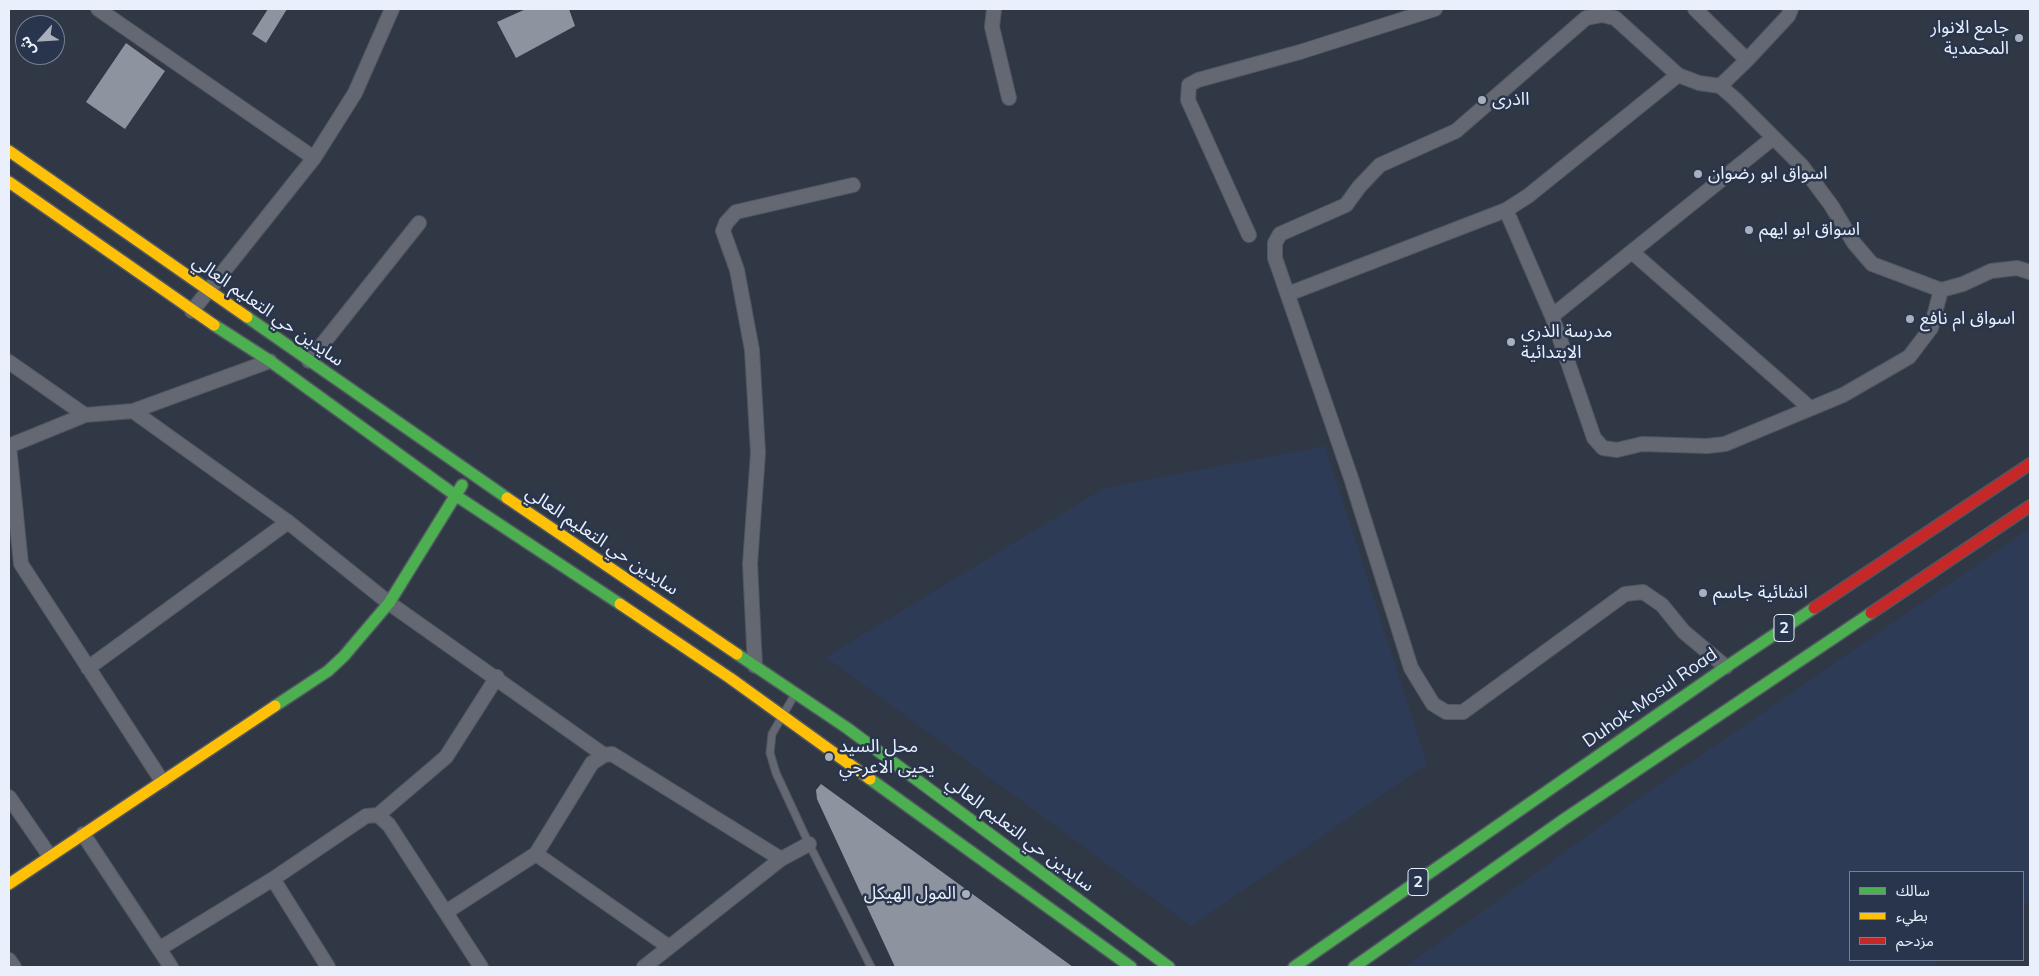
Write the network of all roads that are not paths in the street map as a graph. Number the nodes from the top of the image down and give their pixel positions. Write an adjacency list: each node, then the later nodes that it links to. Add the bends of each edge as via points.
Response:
1 (98, 9): 14 (street)
2 (994, 9): 11 (street, via 992,27)
3 (1435, 9): 7 (street)
4 (1695, 9): 8 (street)
5 (1791, 9): 8 (street)
6 (388, 11): 14 (street, via 355,93)
7 (1397, 14): 19 (street, via 1300,52 1189,85 1188,100)
8 (1748, 60): 10 (street)
9 (1678, 75): 10 (street); 17 (street, via 1528,196); 24 (street, via 1615,18 1602,15 1586,18 1456,131 1380,165 1346,205 1280,234 1275,243 1275,258)
10 (1720, 86): 12 (street)
11 (1009, 98)
12 (1773, 138): 20 (street); 22 (street, via 1802,166 1872,264)
13 (9, 151): 23 (main road, سايدين حي التعليم العالي)
14 (314, 158): 23 (street)
15 (9, 182): 25 (main road)
16 (853, 186): 40 (street, via 736,212 723,231 738,270 752,350 758,453 750,564)
17 (1506, 210): 24 (street); 26 (street)
18 (419, 223): 28 (street)
19 (1249, 236)
20 (1632, 252): 26 (street); 30 (street)
21 (2030, 272): 22 (street, via 2017,268 1991,271)
22 (1941, 290): 30 (street, via 1931,328 1909,357 1843,396)
23 (208, 291): 25 (street); 28 (main road, سايدين حي التعليم العالي)
24 (1288, 294): 41 (street, via 1411,668 1433,704 1446,712 1463,712 1625,594 1643,592 1662,605 1684,632)
25 (192, 311): 27 (main road)
26 (1552, 316): 30 (street, via 1594,438 1603,448 1617,450 1642,444 1725,444)
27 (270, 361): 31 (street); 36 (main road)
28 (309, 361): 35 (main road, سايدين حي التعليم العالي)
29 (9, 362): 32 (street)
30 (1810, 408)
31 (133, 411): 32 (street); 38 (street)
32 (85, 414): 33 (street)
33 (9, 446): 42 (street, via 21,564)
34 (2030, 464): 41 (main road, Duhok-Mosul Road / 2)
35 (469, 472): 36 (main road); 40 (main road, سايدين حي التعليم العالي)
36 (455, 495): 39 (main road); 45 (main road)
37 (2030, 506): 70 (main road, 2, via 1563,820)
38 (288, 522): 39 (street); 42 (street)
39 (389, 603): 43 (street); 47 (main road, via 328,671)
40 (755, 666): 44 (main road, سايدين حي التعليم العالي)
41 (1726, 667): 69 (main road, Duhok-Mosul Road / 2)
42 (88, 668): 47 (street)
43 (497, 677): 46 (street); 49 (street, via 446,757)
44 (796, 694): 45 (lane); 68 (main road, سايدين حي التعليم العالي, via 847,728)
45 (782, 715): 51 (lane, via 772,734 770,753); 67 (main road)
46 (604, 755): 52 (street, via 592,764); 54 (street, via 612,754)
47 (162, 781): 50 (main road)
48 (9, 797): 53 (street)
49 (378, 815): 55 (street, via 366,816); 57 (street, via 389,824)
50 (83, 834): 53 (main road); 59 (street)
51 (808, 844): 54 (street); 66 (lane)
52 (536, 854): 57 (street); 58 (street)
53 (49, 855): 56 (main road)
54 (781, 859): 58 (street)
55 (273, 879): 59 (street); 63 (street)
56 (9, 884)
57 (446, 912): 64 (street)
58 (669, 947): 65 (street)
59 (159, 949): 62 (street)
60 (9, 960): 61 (street)
61 (14, 967)
62 (171, 967)
63 (328, 967)
64 (482, 967)
65 (644, 967)
66 (872, 967)
67 (1128, 967)
68 (1170, 967)
69 (1294, 967)
70 (1354, 967)

